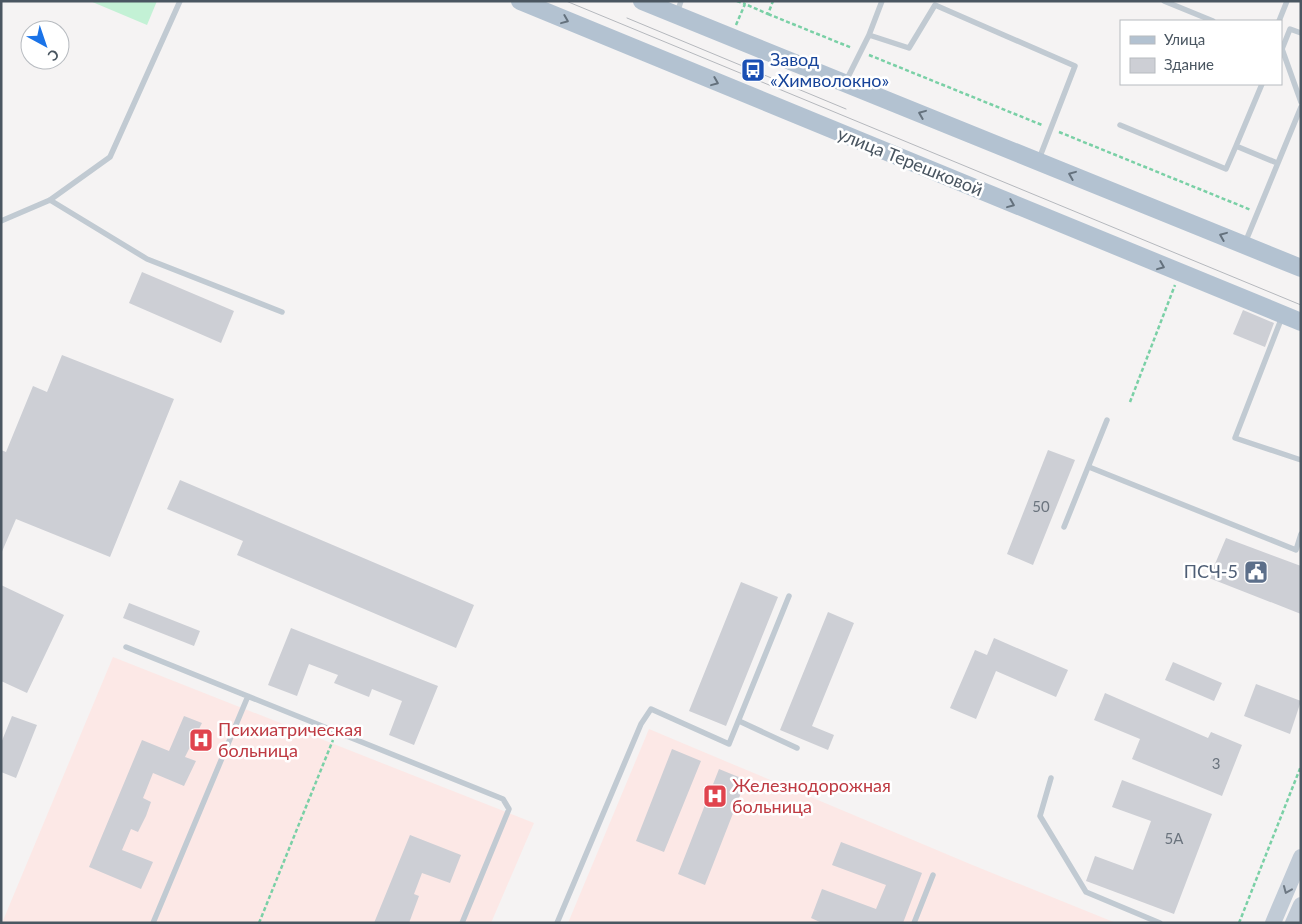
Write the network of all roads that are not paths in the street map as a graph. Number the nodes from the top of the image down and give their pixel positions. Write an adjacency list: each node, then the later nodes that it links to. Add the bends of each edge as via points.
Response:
1 (180, 1): 22 (lane, via 110,157)
2 (520, 1): 27 (main road, улица Терешковой, one-way to 27)
3 (642, 1): 7 (main road)
4 (882, 1): 11 (lane)
5 (1164, 1): 8 (lane)
6 (1287, 1): 9 (lane)
7 (679, 8): 14 (main road)
8 (1211, 20)
9 (1279, 20)
10 (1301, 33): 12 (lane, via 1290,29)
11 (869, 35): 14 (lane); 20 (lane, via 909,48 935,6 1075,66)
12 (1282, 47)
13 (1282, 52): 16 (lane)
14 (845, 83): 20 (main road, one-way to 14)
15 (1262, 85): 19 (lane)
16 (1301, 102)
17 (1301, 107): 21 (lane)
18 (1120, 125): 19 (lane, via 1226,169)
19 (1236, 146): 21 (lane)
20 (1038, 161): 24 (main road, one-way to 20)
21 (1278, 163): 24 (lane)
22 (50, 200): 23 (lane); 26 (lane, via 147,258)
23 (1, 221)
24 (1244, 245): 25 (main road)
25 (1301, 268)
26 (282, 312)
27 (1283, 315): 28 (main road, улица Терешковой); 30 (lane, via 1235,438)
28 (1301, 322)
29 (1107, 420): 31 (lane)
30 (1301, 460)
31 (1089, 466): 32 (lane); 33 (lane, via 1296,550)
32 (1064, 527)
33 (1301, 534)
34 (789, 596): 37 (lane)
35 (126, 647): 36 (lane)
36 (248, 696): 43 (lane); 44 (lane, via 503,799 509,809)
37 (739, 721): 38 (lane); 45 (lane, via 729,744 651,709 640,724)
38 (797, 748)
39 (1051, 778): 47 (lane, via 1040,816 1086,892)
40 (1301, 857): 48 (main road, one-way to 48)
41 (934, 875): 46 (lane)
42 (1301, 905): 49 (main road)
43 (153, 923)
44 (462, 923)
45 (557, 923)
46 (914, 923)
47 (1160, 923)
48 (1273, 923)
49 (1293, 923)

